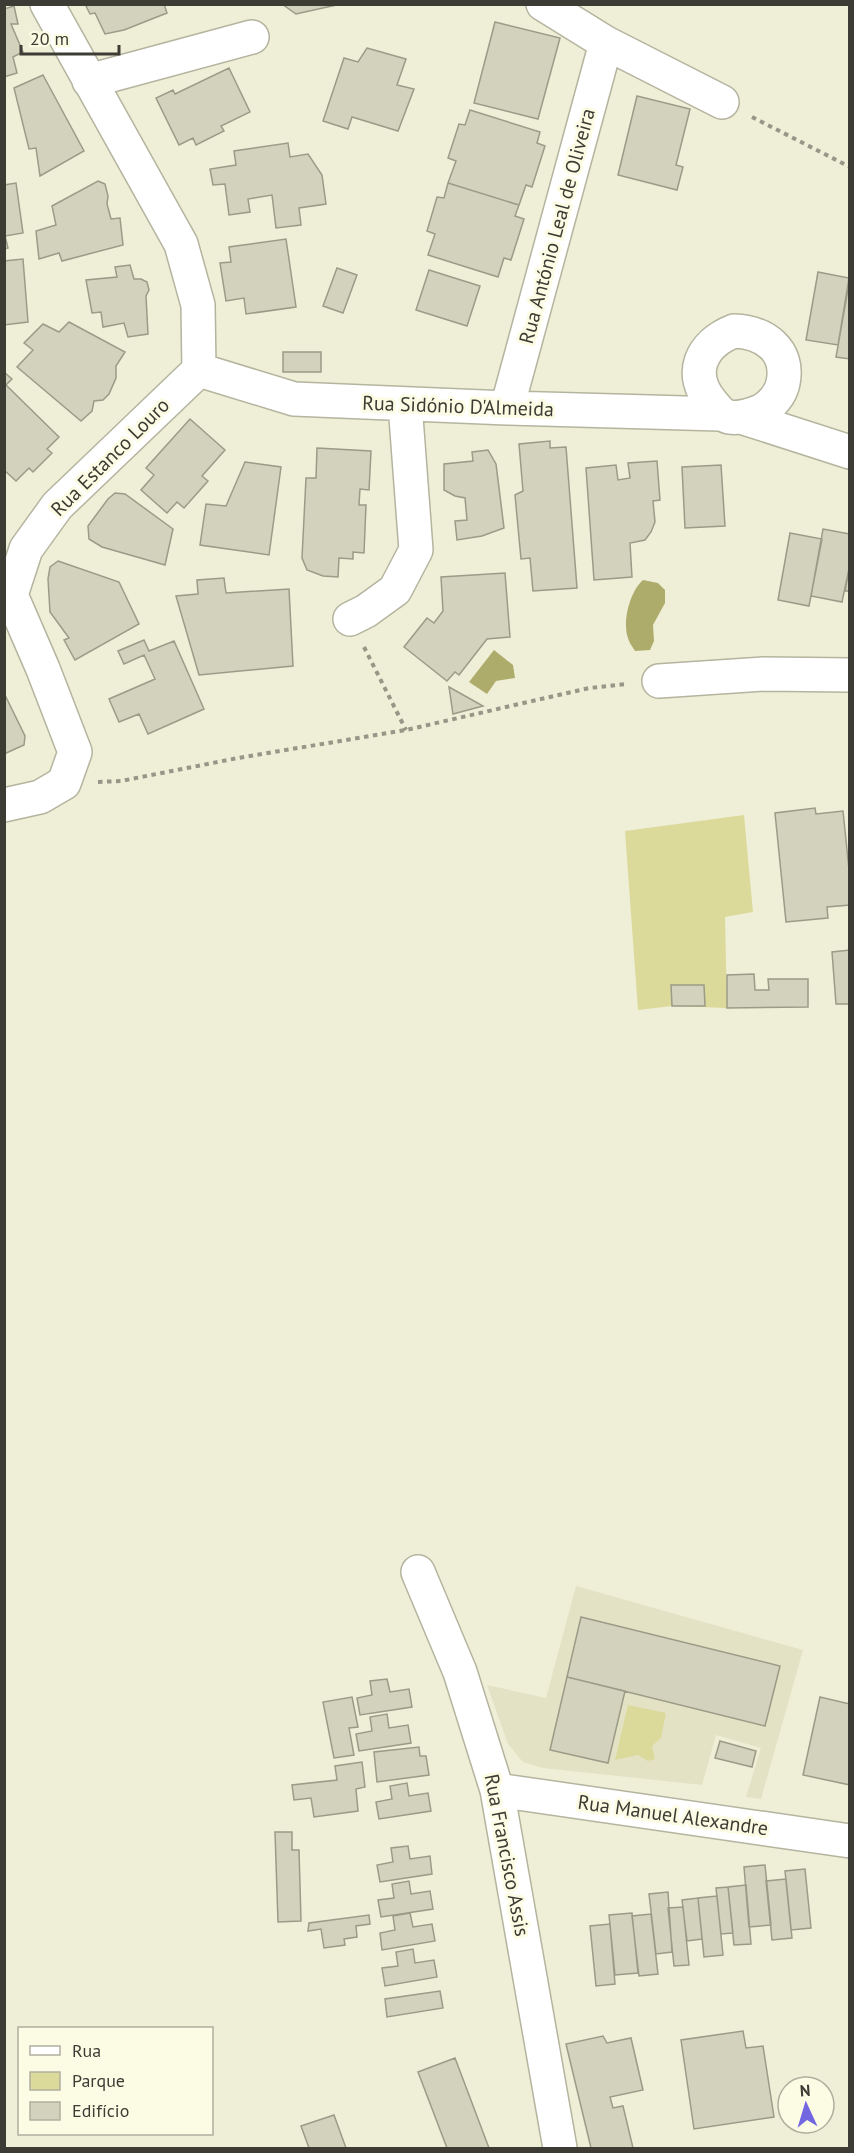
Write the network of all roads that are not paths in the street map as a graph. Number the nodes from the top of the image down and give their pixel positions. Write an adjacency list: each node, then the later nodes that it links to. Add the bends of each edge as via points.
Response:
1 (47, 4): 5 (street)
2 (543, 4): 4 (street)
3 (252, 37): 5 (street)
4 (606, 43): 6 (street); 9 (street, Rua António Leal de Oliveira)
5 (89, 81): 7 (street, via 181,244 198,305)
6 (722, 102)
7 (199, 370): 8 (street, Rua Sidónio D'Almeida, via 294,399); 14 (street, Rua Estanco Louro, via 57,506 26,549 11,595 75,752 64,783 40,797)
8 (405, 404): 9 (street, Rua Sidónio D'Almeida); 11 (street, via 416,550 395,590)
9 (507, 408): 10 (street, Rua Sidónio D'Almeida, via 731,415)
10 (849, 452)
11 (350, 619)
12 (849, 675): 13 (street, via 764,674)
13 (659, 681)
14 (4, 805)
15 (418, 1572): 16 (street, Rua Francisco Assis, via 460,1672)
16 (497, 1790): 17 (street, Rua Manuel Alexandre); 18 (street, Rua Francisco Assis)
17 (849, 1840)
18 (560, 2148)

